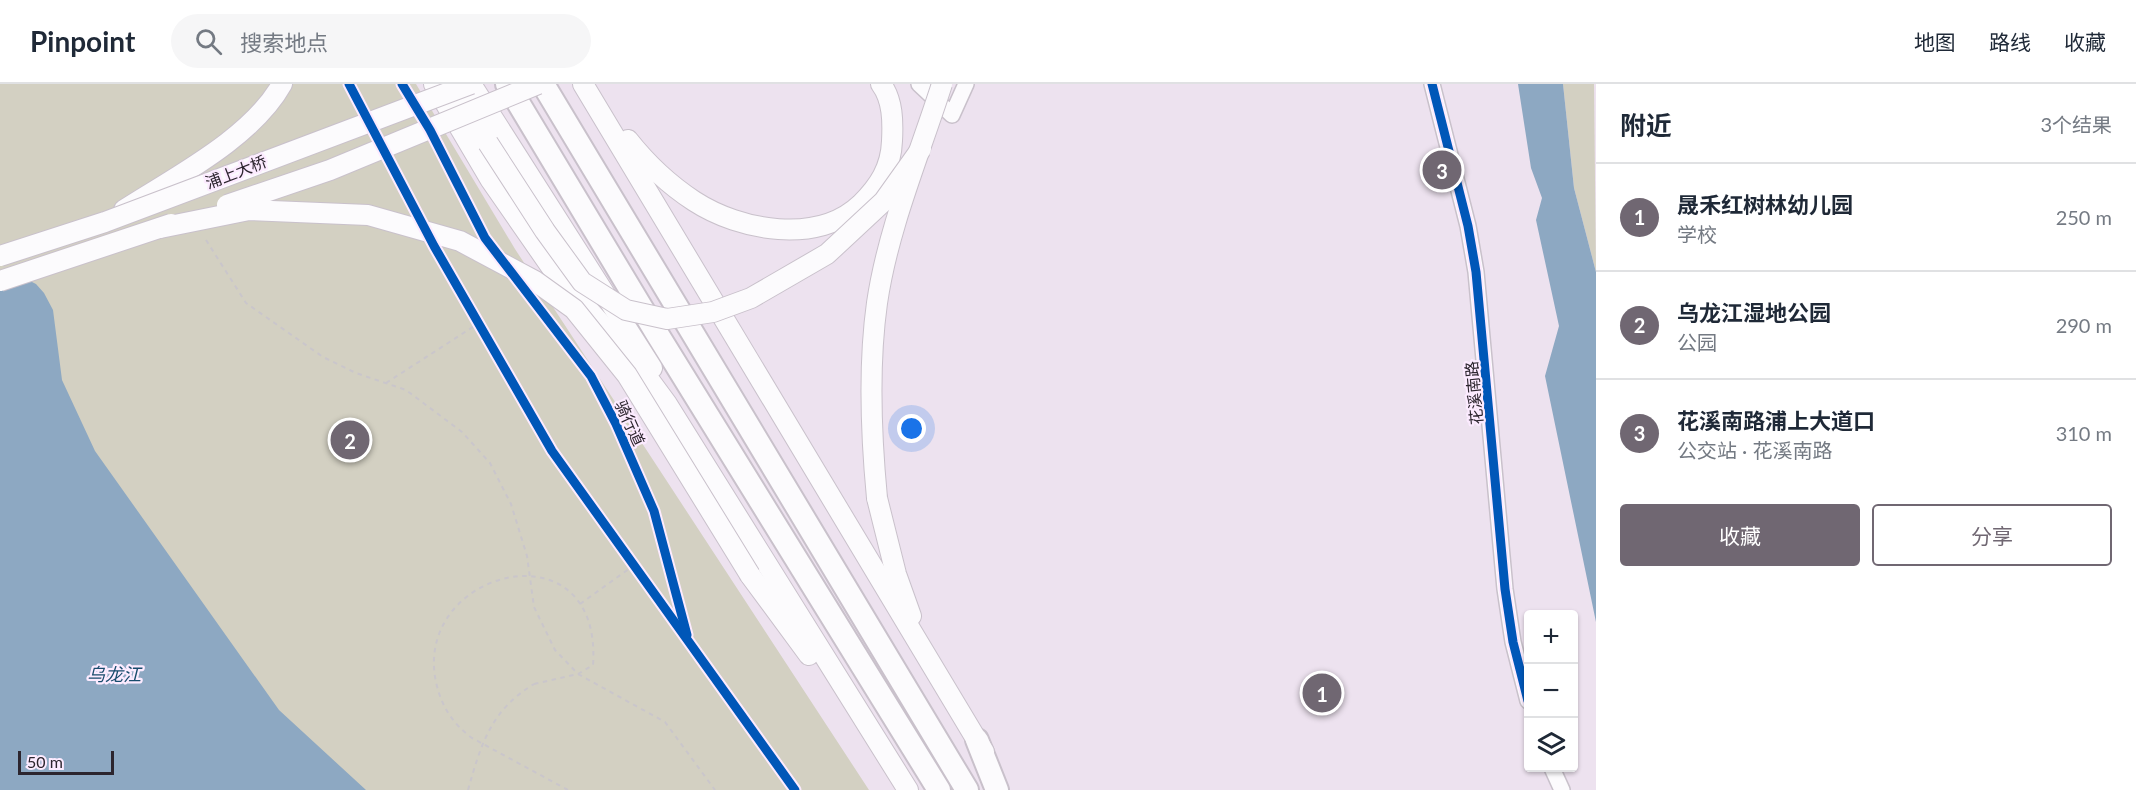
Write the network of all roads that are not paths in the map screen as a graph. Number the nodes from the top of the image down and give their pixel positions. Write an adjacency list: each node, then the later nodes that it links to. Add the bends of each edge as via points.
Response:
1 (282, 84): 15 (main road, bridge, via 230,142)
2 (434, 84): 19 (main road, via 490,179 556,274 639,366)
3 (451, 84): 14 (main road, bridge, via 582,282 626,310 667,319 713,312 752,298 826,254 884,201)
4 (471, 84): 15 (main road, 浦上大桥, bridge); 19 (main road, via 639,345)
5 (507, 84): 25 (highway)
6 (538, 84): 16 (main road, bridge, via 330,170)
7 (543, 84): 26 (highway)
8 (881, 84): 13 (main road, via 893,116 892,155 879,186 849,214 806,228 779,230 732,219 696,202 655,171)
9 (919, 84): 11 (street, via 951,115)
10 (942, 84): 14 (main road, bridge)
11 (966, 84)
12 (1432, 84): 21 (street, 花溪南路, via 1449,143 1474,263 1505,589)
13 (584, 86): 20 (main road)
14 (921, 148): 20 (main road, bridge, via 896,224 877,303 872,427 877,498 896,574)
15 (105, 222): 17 (main road, 浦上大桥, bridge)
16 (160, 228): 18 (main road, bridge); 24 (main road, bridge, via 249,210 368,215 460,241 535,281 574,309 627,375 750,575)
17 (0, 256)
18 (0, 281)
19 (692, 441): 24 (main road)
20 (925, 655): 22 (main road)
21 (1524, 684)
22 (977, 740): 27 (highway); 28 (main road)
23 (1554, 772): 29 (street)
24 (907, 788)
25 (939, 790)
26 (967, 790)
27 (997, 790)
28 (1007, 790)
29 (1562, 790)

